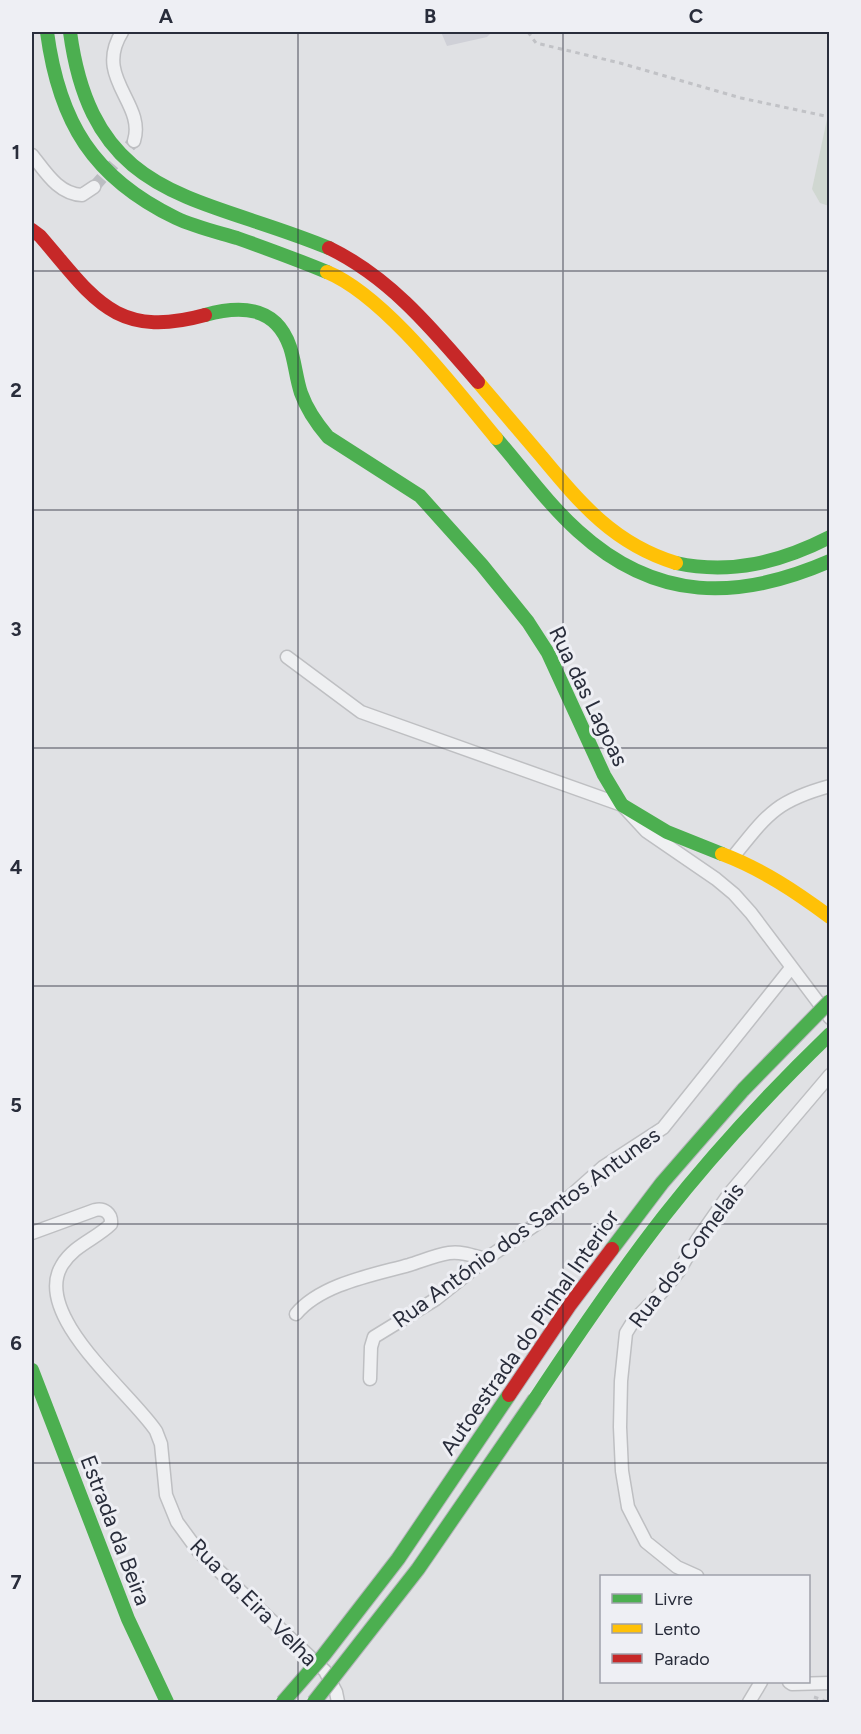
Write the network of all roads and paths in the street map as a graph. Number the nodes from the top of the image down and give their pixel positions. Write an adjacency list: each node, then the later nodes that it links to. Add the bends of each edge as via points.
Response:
1 (47, 32): 11 (main road, via 53,75 68,117 88,150 119,184 170,215 319,268 351,285 412,340 568,520 603,552 659,580 729,590 769,585)
2 (70, 32): 10 (main road, via 76,76 95,123 141,173 193,202 321,244 382,282 427,323 581,504 618,537 656,557 713,569 769,563)
3 (122, 32): 6 (street, via 113,50 113,64 134,120)
4 (528, 32): 5 (path, via 536,43 741,98)
5 (830, 117)
6 (134, 141)
7 (32, 155): 8 (street, via 68,193 82,195)
8 (94, 187)
9 (32, 230): 14 (main road, Rua das Lagoas, via 87,290 129,318 167,323 237,308 253,310 275,323 291,348 301,392 318,427 429,505 528,622 548,653)
10 (830, 537)
11 (830, 561)
12 (287, 657): 14 (street, via 361,712)
13 (830, 786): 15 (street, via 780,805)
14 (622, 806): 15 (main road, Rua das Lagoas, via 667,832); 17 (street, via 646,831 734,894)
15 (733, 857): 16 (main road, Rua das Lagoas, via 776,878)
16 (830, 917)
17 (791, 968): 19 (street); 23 (street, Rua António dos Santos Antunes, via 663,1128 603,1167 548,1216)
18 (830, 1001): 32 (main road, Autoestrada do Pinhal Interior, bridge, via 722,1113 648,1200 569,1306 398,1559)
19 (830, 1017)
20 (830, 1034): 33 (main road, Autoestrada do Pinhal Interior, bridge, via 740,1127 664,1217 591,1316 418,1569)
21 (830, 1075): 27 (street, Rua dos Comelais, via 729,1194 670,1282 626,1334 620,1427 628,1507 646,1542 677,1567)
22 (32, 1233): 34 (street, Rua da Eira Velha, via 95,1210 108,1212 111,1224 77,1247 61,1266 56,1285 60,1311 79,1341 156,1431 166,1495 177,1522 199,1552 325,1671)
23 (486, 1259): 24 (street, via 450,1252 324,1292 306,1302); 26 (street, Rua António dos Santos Antunes, via 436,1299 374,1337)
24 (296, 1314)
25 (32, 1370): 31 (main road, Estrada da Beira, via 128,1619)
26 (370, 1379)
27 (695, 1575)
28 (760, 1683): 35 (street)
29 (790, 1683): 30 (street)
30 (830, 1683)
31 (167, 1702)
32 (283, 1702)
33 (314, 1702)
34 (338, 1702)
35 (748, 1702)

